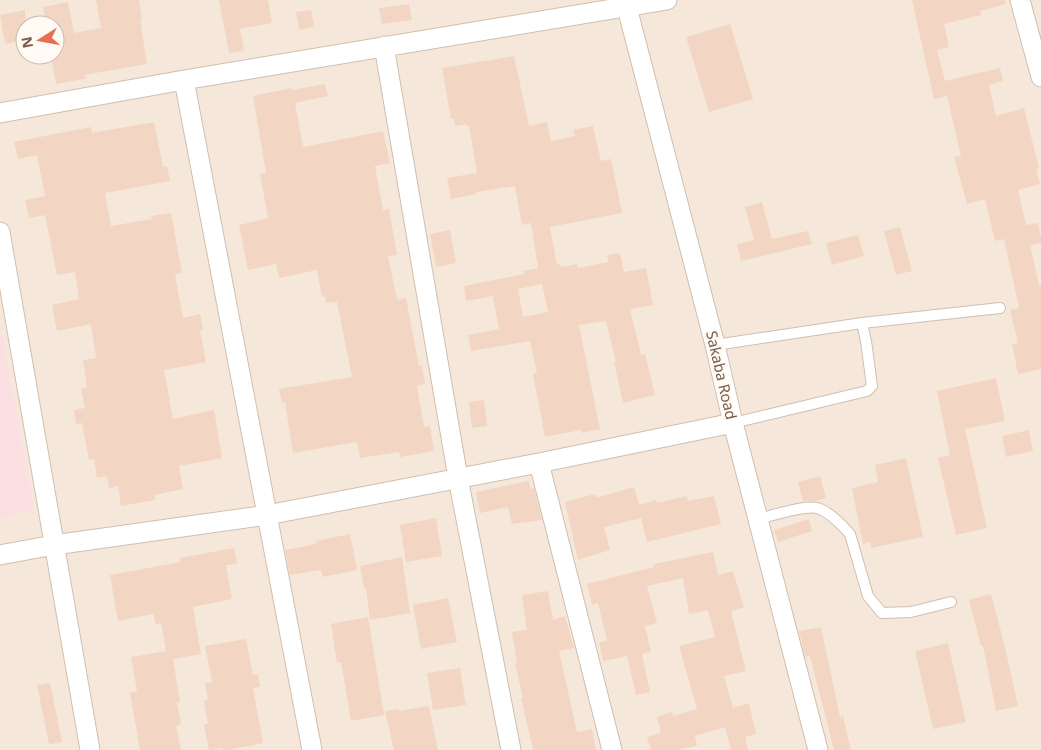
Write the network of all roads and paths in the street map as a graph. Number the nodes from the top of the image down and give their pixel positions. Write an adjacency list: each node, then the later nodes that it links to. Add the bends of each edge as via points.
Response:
1 (667, 0): 3 (street)
2 (1020, 0): 5 (street)
3 (626, 4): 4 (street); 11 (street, Sakaba Road)
4 (384, 46): 6 (street); 14 (street)
5 (1041, 78)
6 (184, 80): 7 (street); 15 (street)
7 (0, 113)
8 (0, 232): 17 (street)
9 (1000, 308): 10 (lane)
10 (862, 323): 11 (lane); 12 (lane, via 872,386 868,391)
11 (716, 345): 12 (street, Sakaba Road)
12 (733, 423): 13 (street); 16 (street, Sakaba Road)
13 (540, 463): 14 (street); 23 (street)
14 (458, 478): 15 (street); 22 (street)
15 (267, 515): 17 (street); 21 (street)
16 (758, 519): 19 (lane, via 810,507 819,508 844,526 850,534 868,596 882,613 911,612); 24 (street, Sakaba Road)
17 (54, 545): 18 (street); 20 (street)
18 (0, 555)
19 (951, 602)
20 (90, 750)
21 (312, 750)
22 (511, 750)
23 (612, 750)
24 (818, 750)

